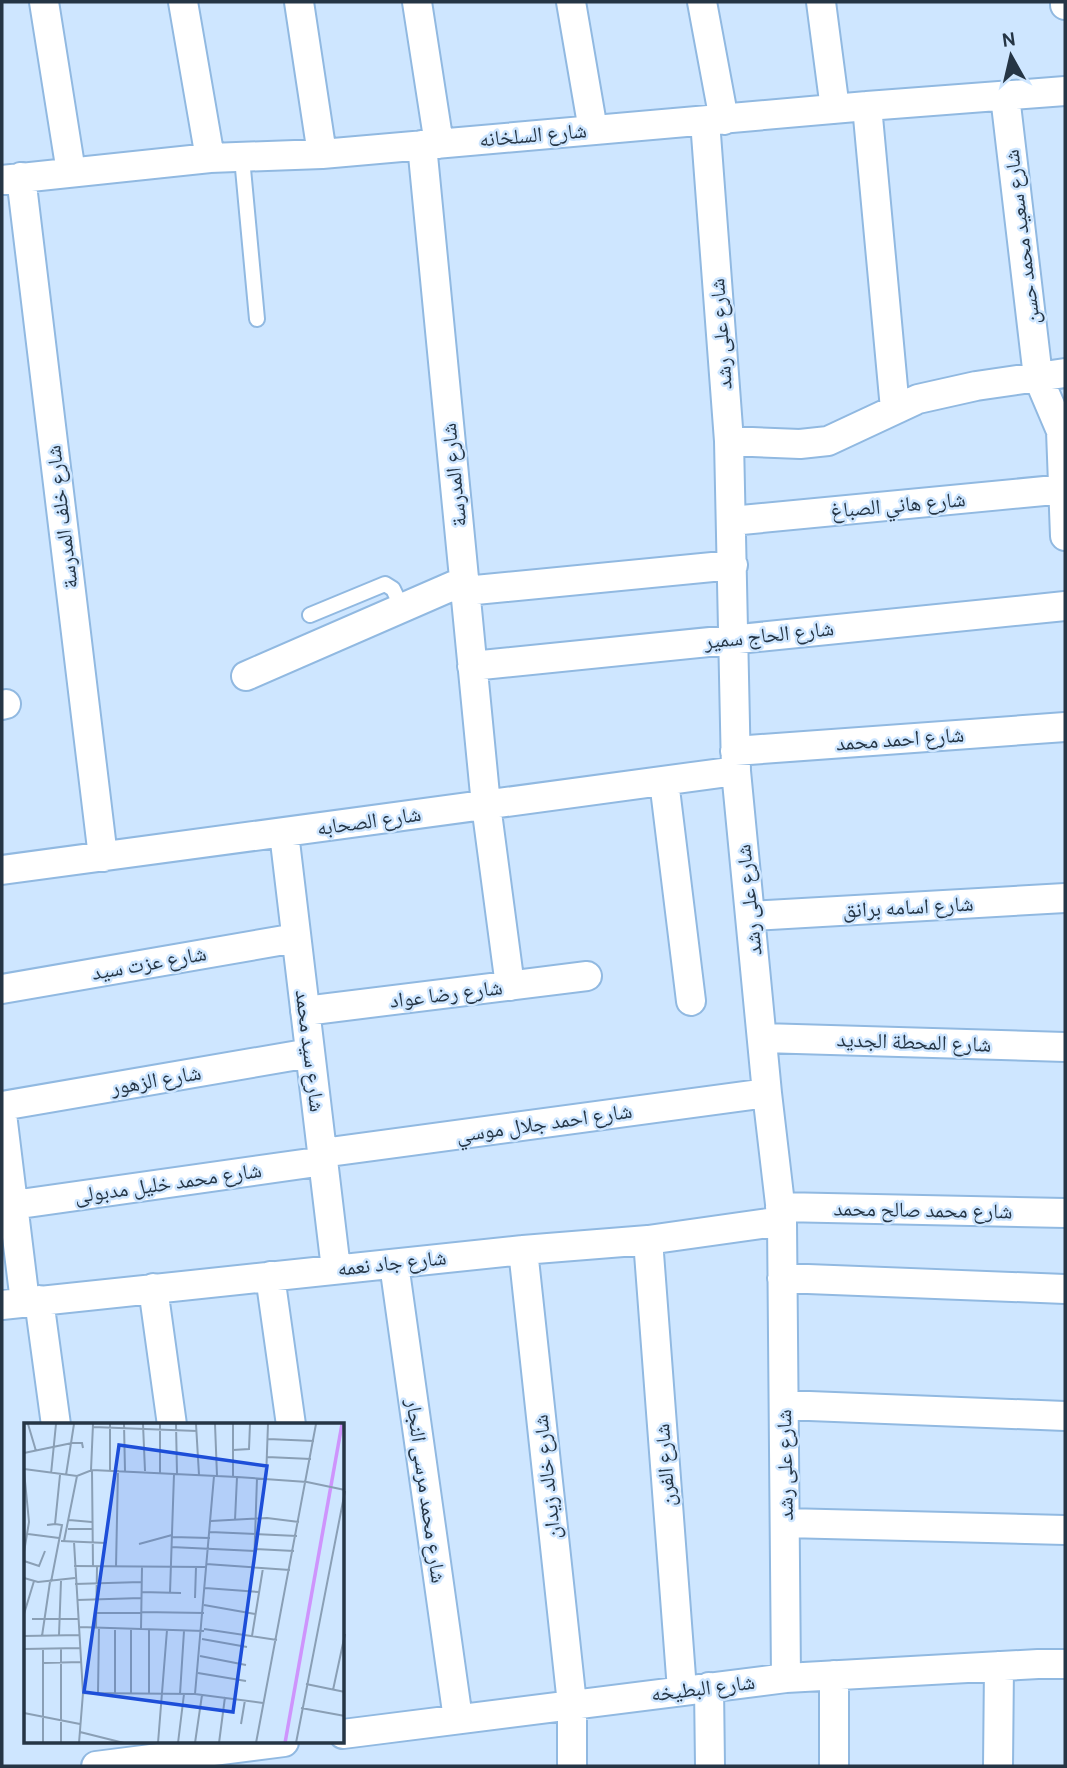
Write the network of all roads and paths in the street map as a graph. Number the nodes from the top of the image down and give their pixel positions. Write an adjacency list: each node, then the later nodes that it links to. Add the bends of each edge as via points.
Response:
1 (44, 2): 18 (street)
2 (183, 2): 17 (street)
3 (299, 2): 15 (street)
4 (416, 2): 14 (street, شارع المدرسة)
5 (571, 2): 13 (street)
6 (702, 2): 12 (street, شارع على رشد)
7 (821, 2): 11 (street)
8 (1065, 91): 9 (street, شارع السلخانه)
9 (1005, 96): 10 (street, شارع السلخانه); 21 (street, شارع سعيد محمد حسن)
10 (867, 106): 11 (street, شارع السلخانه); 22 (street)
11 (835, 109): 12 (street, شارع السلخانه)
12 (714, 121): 13 (street, شارع السلخانه); 23 (street, شارع على رشد)
13 (593, 130): 14 (street, شارع السلخانه)
14 (431, 144): 15 (street, شارع السلخانه); 28 (street, شارع المدرسة)
15 (322, 154): 16 (street, شارع السلخانه)
16 (242, 158): 17 (street, شارع السلخانه); 20 (lane)
17 (210, 159): 18 (street, شارع السلخانه)
18 (71, 172): 19 (street, شارع السلخانه)
19 (11, 179): 40 (street, شارع خلف المدرسة)
20 (257, 319)
21 (1052, 375): 22 (street, via 943,392); 24 (street, شارع سعيد محمد حسن)
22 (895, 409): 23 (street, via 828,441)
23 (729, 441): 25 (street, شارع على رشد)
24 (1065, 489): 25 (street, شارع هاني الصباغ); 26 (street, شارع سعيد محمد حسن)
25 (732, 522): 27 (street, شارع على رشد)
26 (1065, 536)
27 (733, 565): 28 (street); 32 (street, شارع على رشد)
28 (465, 586): 30 (street); 33 (street, شارع المدرسة)
29 (1065, 606): 32 (street, شارع الحاج سمير)
30 (402, 608): 31 (lane, via 386,584); 34 (street)
31 (310, 615)
32 (735, 638): 33 (street, شارع الحاج سمير); 36 (street, شارع على رشد)
33 (472, 666): 38 (street, شارع المدرسة)
34 (246, 676)
35 (1065, 727): 36 (street, شارع احمد محمد)
36 (735, 761): 37 (street, شارع الصحابه); 43 (street, شارع على رشد)
37 (664, 781): 38 (street, شارع الصحابه); 48 (street)
38 (486, 805): 39 (street, شارع الصحابه); 46 (street, شارع المدرسة)
39 (284, 832): 40 (street, شارع الصحابه); 44 (street, شارع سيد محمد)
40 (103, 857): 41 (street, شارع الصحابه)
41 (2, 870)
42 (1065, 898): 43 (street, شارع اسامه برانق)
43 (751, 916): 50 (street, شارع على رشد)
44 (296, 938): 47 (street, شارع عزت سيد); 49 (street, شارع سيد محمد)
45 (587, 976): 46 (street, شارع رضا عواد)
46 (510, 986): 49 (street, شارع رضا عواد)
47 (2, 989)
48 (691, 1001)
49 (305, 1011): 52 (street, شارع سيد محمد)
50 (762, 1038): 51 (street, شارع المحطة الجديد); 53 (street, شارع على رشد)
51 (1065, 1047)
52 (310, 1053): 54 (street, شارع الزهور); 56 (street, شارع سيد محمد)
53 (766, 1093): 56 (street, شارع احمد جلال موسي); 59 (street, شارع على رشد)
54 (2, 1106)
55 (2, 1114): 57 (street)
56 (323, 1157): 57 (street, شارع محمد خليل مدبولى); 63 (street, شارع سيد محمد)
57 (13, 1205): 68 (street)
58 (1065, 1213): 59 (street, شارع محمد صالح محمد)
59 (781, 1214): 60 (street, شارع جاد نعمه); 65 (street, شارع على رشد)
60 (648, 1240): 61 (street, شارع جاد نعمه); 80 (street, شارع الفرن)
61 (523, 1250): 62 (street, شارع جاد نعمه); 81 (street, شارع خالد زيدان)
62 (394, 1264): 63 (street, شارع جاد نعمه); 82 (street, شارع محمد مرسى النجار)
63 (336, 1269): 64 (street, شارع جاد نعمه)
64 (270, 1276): 66 (street, شارع جاد نعمه); 73 (street)
65 (782, 1278): 67 (street); 69 (street, شارع على رشد)
66 (153, 1288): 68 (street, شارع جاد نعمه); 72 (street)
67 (1065, 1289)
68 (22, 1302): 71 (street)
69 (784, 1405): 70 (street); 74 (street, شارع على رشد)
70 (1065, 1416)
71 (55, 1423)
72 (172, 1423)
73 (291, 1423)
74 (785, 1523): 75 (street); 79 (street, شارع على رشد)
75 (1065, 1530)
76 (1065, 1664): 77 (street, شارع البطيخه)
77 (999, 1666): 78 (street, شارع البطيخه); 92 (street)
78 (834, 1675): 79 (street, شارع البطيخه); 91 (street)
79 (786, 1678): 80 (street, شارع البطيخه)
80 (695, 1688): 81 (street, شارع البطيخه); 90 (street, شارع الفرن)
81 (572, 1704): 82 (street, شارع البطيخه); 89 (street, شارع خالد زيدان)
82 (458, 1719): 83 (street, شارع البطيخه)
83 (345, 1734)
84 (100, 1744): 87 (street)
85 (252, 1744): 86 (street)
86 (219, 1746): 87 (street)
87 (103, 1765): 88 (street)
88 (96, 1766)
89 (572, 1766)
90 (710, 1766)
91 (834, 1766)
92 (998, 1766)

